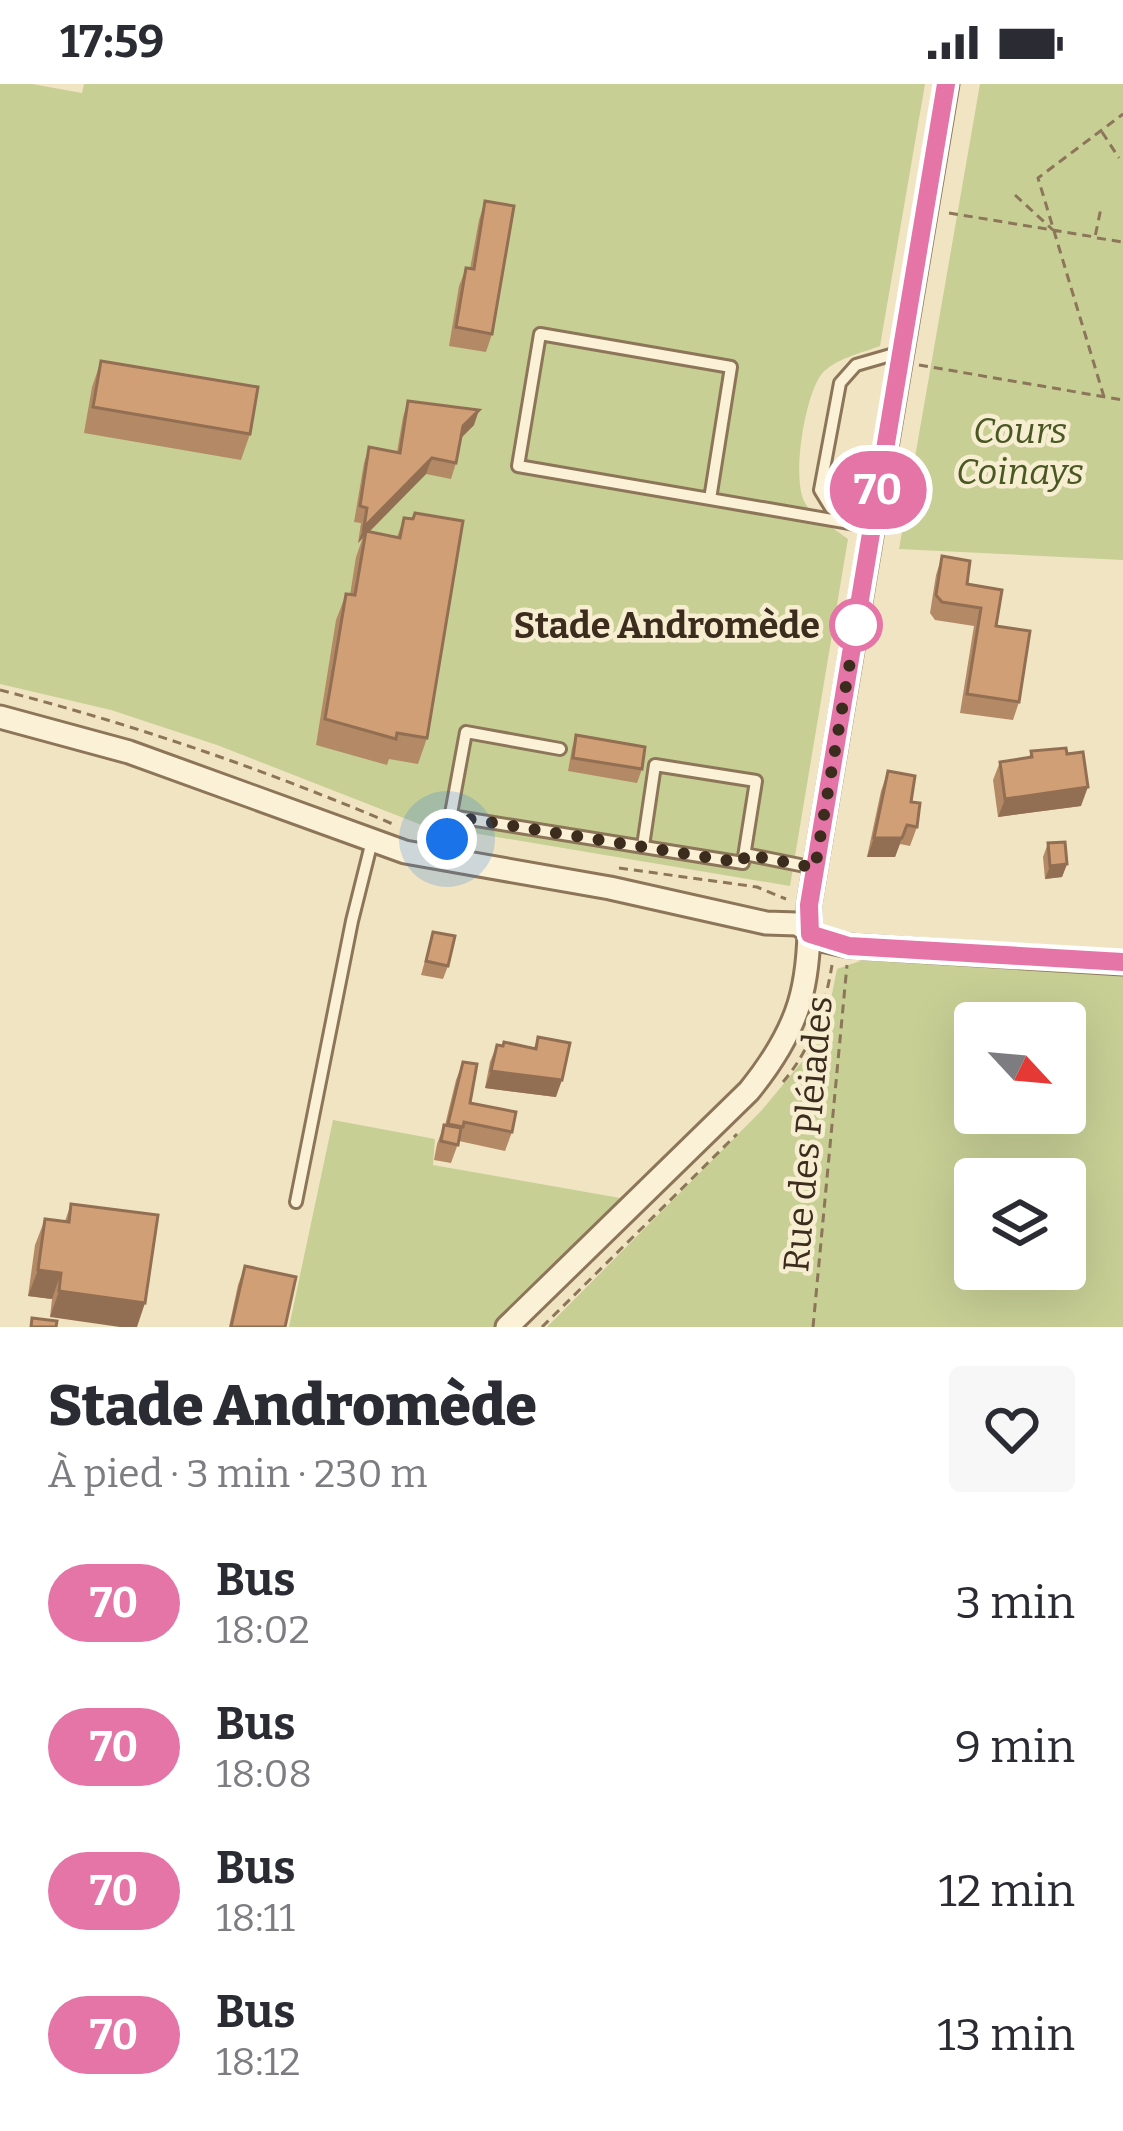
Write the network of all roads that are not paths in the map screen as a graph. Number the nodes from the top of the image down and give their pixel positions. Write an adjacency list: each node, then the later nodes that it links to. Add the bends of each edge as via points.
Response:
1 (946, 84): 2 (street)
2 (900, 358): 4 (lane, via 856,365 841,383 820,490); 5 (street)
3 (710, 499): 3 (lane, via 518,466 540,334 731,368); 4 (lane)
4 (848, 523): 5 (lane)
5 (872, 527): 13 (street)
6 (0, 717): 9 (street, via 129,752)
7 (560, 748): 8 (lane, via 466,732)
8 (451, 816): 10 (lane); 12 (lane)
9 (372, 841): 12 (street); 16 (lane)
10 (644, 847): 11 (lane); 11 (lane, via 655,764 756,781)
11 (744, 859): 13 (lane)
12 (443, 860): 14 (street, via 797,923)
13 (815, 868): 14 (street)
14 (810, 934): 15 (street, via 849,946); 17 (street, via 803,998 774,1061)
15 (1123, 962)
16 (296, 1202)
17 (507, 1327)

